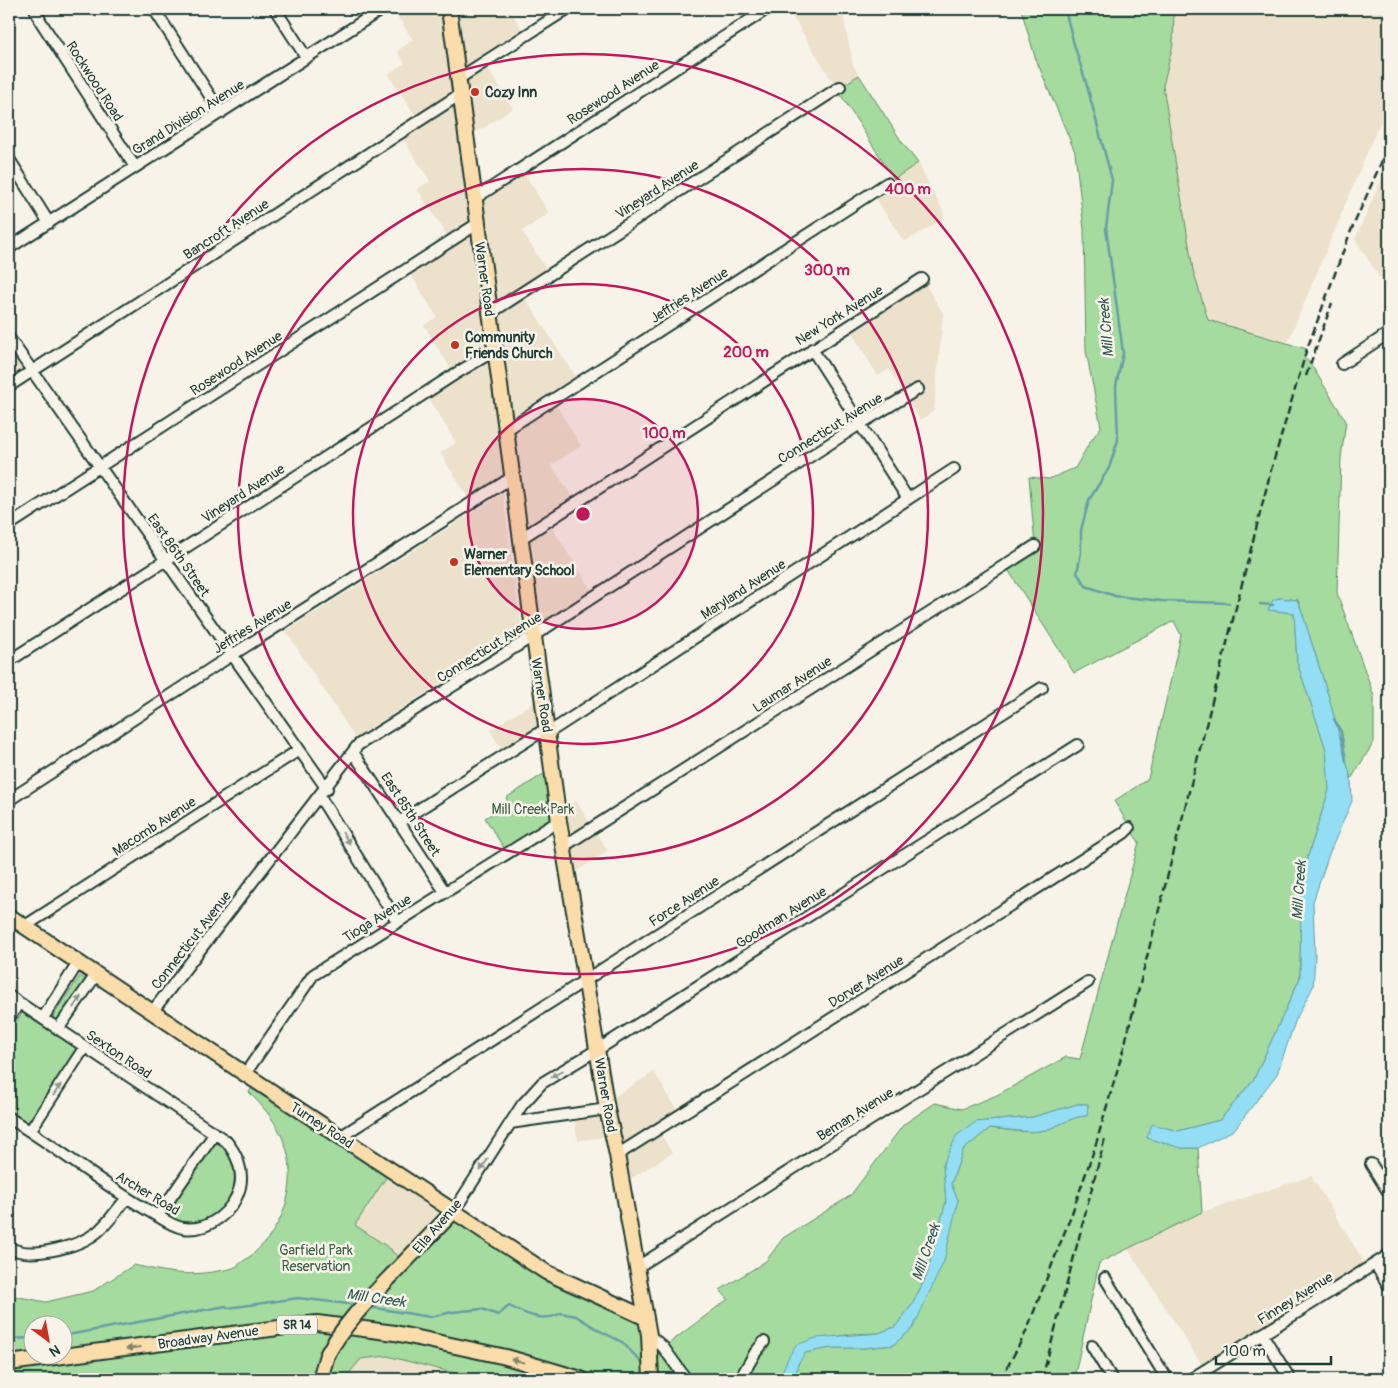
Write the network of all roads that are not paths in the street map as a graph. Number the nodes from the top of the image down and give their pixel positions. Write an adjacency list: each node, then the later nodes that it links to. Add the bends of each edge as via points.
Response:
1 (34, 9): 14 (street, Rockwood Road)
2 (154, 9): 12 (street)
3 (275, 9): 8 (street)
4 (382, 9): 8 (street, Grand Division Avenue)
5 (449, 9): 9 (main road, Warner Road)
6 (567, 9): 9 (street)
7 (767, 9): 16 (street, Rosewood Avenue)
8 (306, 57): 12 (street, Grand Division Avenue)
9 (458, 79): 11 (main road, Warner Road)
10 (840, 87): 21 (street, Vineyard Avenue)
11 (459, 95): 16 (main road, Warner Road); 27 (street, Bancroft Avenue)
12 (220, 114): 14 (street, Grand Division Avenue)
13 (9, 159): 17 (street)
14 (135, 167): 17 (street, Grand Division Avenue)
15 (887, 183): 31 (street, Jeffries Avenue)
16 (474, 199): 18 (main road, Warner Road)
17 (49, 223): 19 (street, Grand Division Avenue)
18 (477, 224): 21 (main road, Warner Road); 32 (street, Rosewood Avenue)
19 (9, 248)
20 (922, 279): 24 (street, New York Avenue)
21 (489, 314): 25 (main road, Warner Road)
22 (9, 338): 27 (street, East 86th Street)
23 (1388, 338): 26 (street)
24 (812, 349): 30 (street); 37 (street, New York Avenue)
25 (494, 351): 31 (main road, Warner Road); 39 (street, Vineyard Avenue)
26 (1342, 364)
27 (32, 371): 28 (street, Bancroft Avenue); 32 (street, East 86th Street)
28 (9, 386)
29 (918, 389): 30 (street, Connecticut Avenue)
30 (860, 424): 35 (street); 40 (street, Connecticut Avenue)
31 (506, 430): 34 (main road, Warner Road)
32 (100, 467): 36 (street, Rosewood Avenue); 39 (street, East 86th Street)
33 (954, 469): 35 (street, Maryland Avenue)
34 (511, 478): 37 (main road, Warner Road); 41 (street, Jeffries Avenue)
35 (908, 499): 44 (street, Maryland Avenue)
36 (9, 525)
37 (520, 539): 40 (main road, Warner Road)
38 (1035, 546): 54 (street, Laumar Avenue)
39 (166, 560): 41 (street, East 86th Street); 42 (street, Vineyard Avenue)
40 (533, 636): 44 (main road, Warner Road); 47 (street, Connecticut Avenue)
41 (232, 655): 46 (street, East 86th Street); 50 (street, Jeffries Avenue)
42 (9, 661)
43 (1042, 688): 61 (street, Force Avenue)
44 (548, 731): 51 (main road, Warner Road); 52 (street, Maryland Avenue)
45 (1078, 744): 70 (street, Goodman Avenue)
46 (299, 750): 48 (street, East 86th Street); 58 (street, Macomb Avenue)
47 (353, 752): 48 (street, Connecticut Avenue); 52 (street, East 85th Street)
48 (326, 789): 49 (street, Connecticut Avenue)
49 (320, 797): 57 (street, one-way to 57); 65 (street, Connecticut Avenue)
50 (9, 800)
51 (559, 821): 54 (main road, Warner Road); 55 (street, Tioga Avenue)
52 (399, 822): 55 (street, East 85th Street)
53 (1129, 828): 78 (street, Dorver Avenue)
54 (564, 846): 61 (main road, Warner Road)
55 (445, 892): 57 (street, Tioga Avenue)
56 (9, 916): 58 (main road, Turney Road)
57 (398, 921): 71 (street, Tioga Avenue, via 313,976)
58 (25, 926): 59 (main road, Turney Road)
59 (78, 963): 60 (main road, Turney Road); 67 (street)
60 (96, 975): 65 (main road, Turney Road); 68 (street, one-way to 60)
61 (585, 981): 70 (main road, Warner Road); 77 (street, Force Avenue)
62 (1088, 982): 87 (street, Beman Avenue)
63 (9, 996): 64 (street, Sexton Road)
64 (19, 1003): 66 (street); 67 (street, Sexton Road)
65 (152, 1012): 71 (main road, Turney Road)
66 (9, 1018)
67 (43, 1018): 68 (street, Sexton Road)
68 (58, 1029): 69 (street, Sexton Road)
69 (84, 1048): 75 (street, one-way to 69); 76 (street, Sexton Road)
70 (598, 1049): 72 (main road, Warner Road); 74 (street, Goodman Avenue, one-way to 74, via 542,1083)
71 (245, 1074): 77 (main road, Turney Road)
72 (608, 1109): 74 (street); 78 (main road, Warner Road)
73 (9, 1118): 75 (street, Archer Road)
74 (510, 1124): 82 (street, Ella Avenue, one-way to 82)
75 (30, 1131): 81 (street, Archer Road)
76 (215, 1133): 83 (street); 83 (street, Archer Road, via 226,1141 237,1159 241,1184 232,1204 217,1220 196,1228 183,1228)
77 (340, 1137): 82 (main road, Turney Road)
78 (617, 1155): 87 (main road, Warner Road)
79 (1371, 1164): 80 (street)
80 (1389, 1193)
81 (127, 1198): 83 (street, Archer Road); 84 (street, via 97,1232 76,1244 44,1252)
82 (454, 1211): 90 (main road, Turney Road, via 546,1272); 96 (main road, Ella Avenue, bridge, via 348,1321 327,1355)
83 (158, 1216)
84 (9, 1247)
85 (1389, 1255): 86 (street, Finney Avenue)
86 (1376, 1264): 89 (street); 91 (street, Finney Avenue)
87 (636, 1268): 90 (main road, Warner Road)
88 (1105, 1278): 102 (street)
89 (1389, 1286)
90 (646, 1318): 92 (main road, Warner Road)
91 (1262, 1334): 103 (street, Finney Avenue); 104 (street)
92 (649, 1335): 98 (main road, Warner Road); 99 (street, via 664,1347)
93 (764, 1342): 100 (street)
94 (1092, 1346): 101 (street)
95 (9, 1363): 97 (main road, Broadway Avenue / SR 14, one-way to 95, via 506,1357 395,1333 317,1323)
96 (320, 1379)
97 (581, 1379)
98 (650, 1379)
99 (686, 1379)
100 (740, 1379)
101 (1112, 1379)
102 (1167, 1379)
103 (1191, 1379)
104 (1290, 1379)

